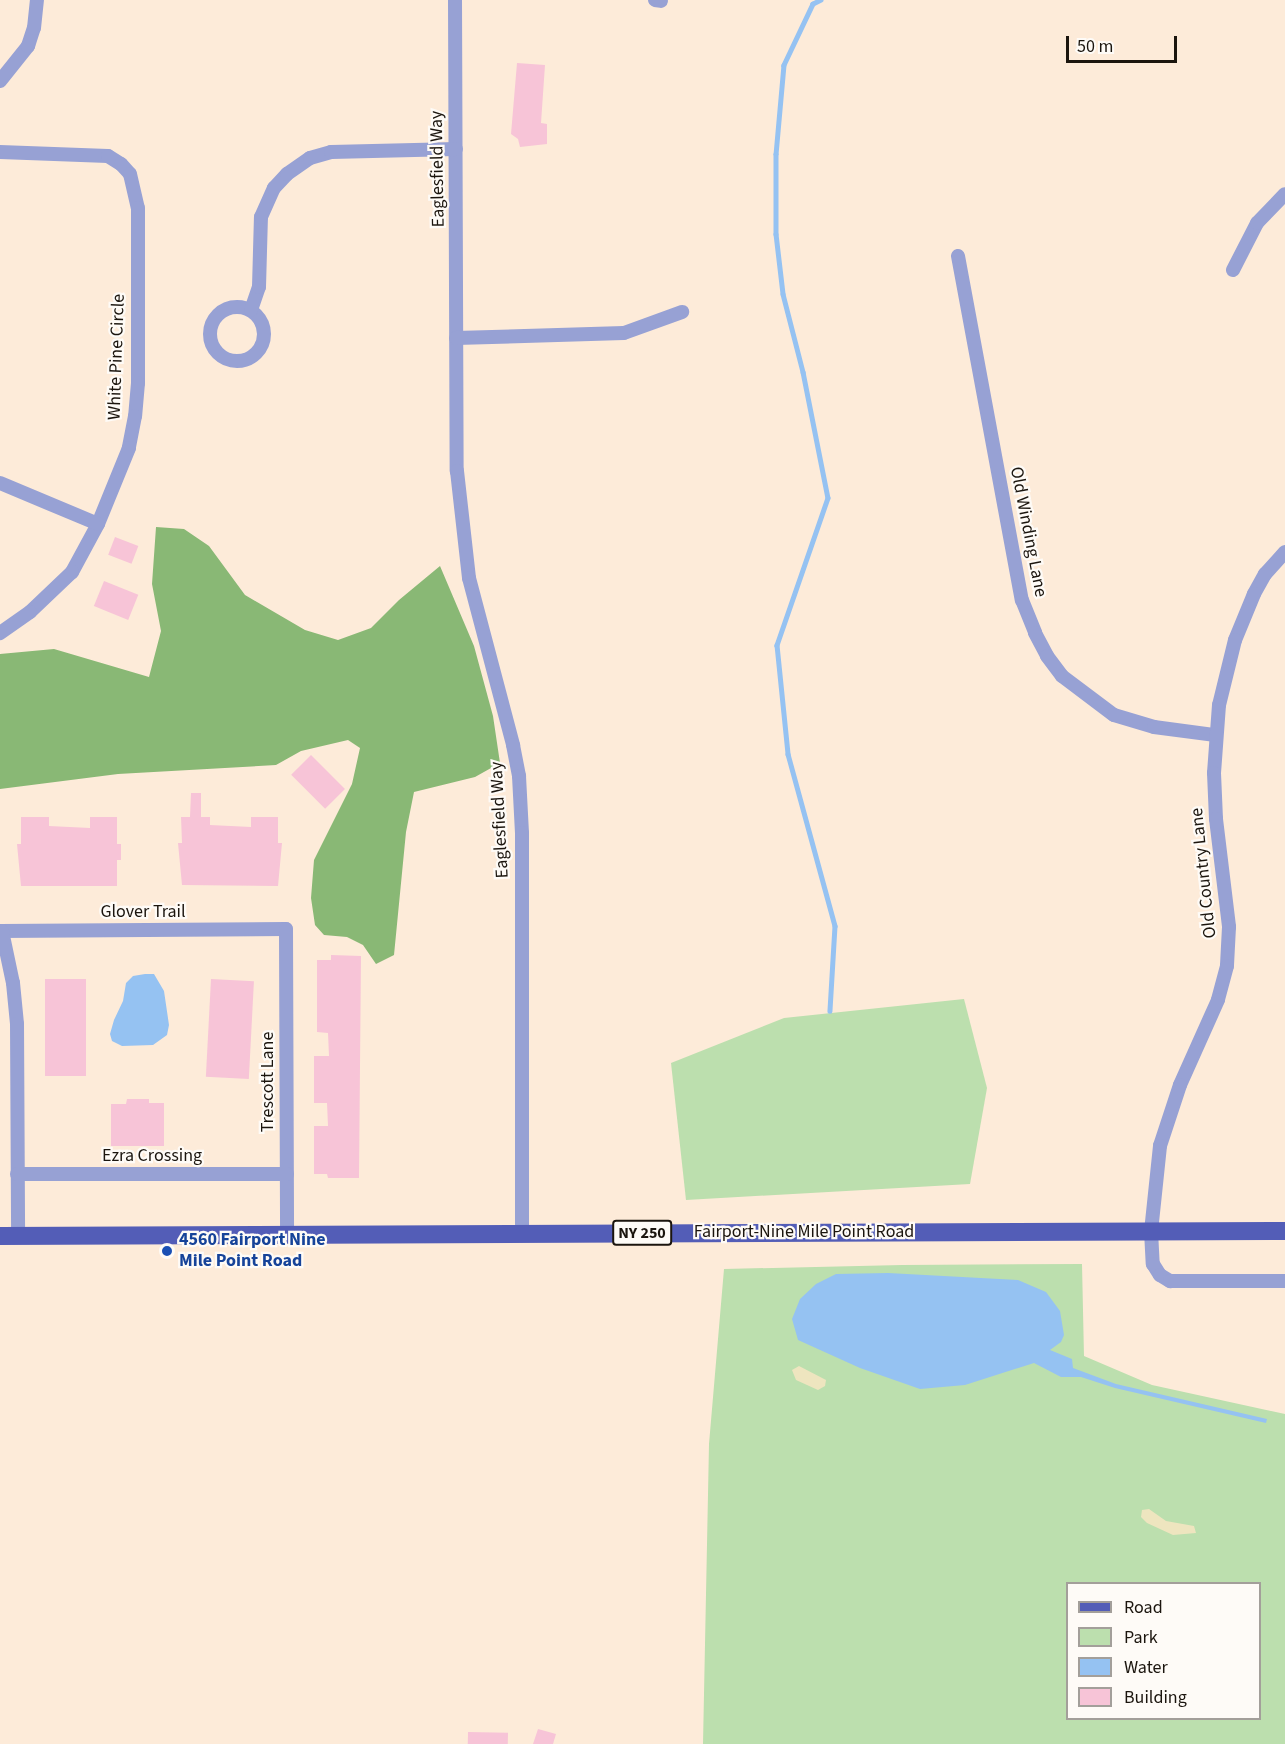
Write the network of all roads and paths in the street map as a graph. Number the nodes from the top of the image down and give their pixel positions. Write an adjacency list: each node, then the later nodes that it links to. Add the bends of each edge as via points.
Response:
1 (37, 0): 3 (street, via 28,46)
2 (455, 0): 4 (street, Eaglesfield Way)
3 (0, 81)
4 (456, 149): 9 (street, via 331,152 310,158 286,174 274,188 261,217 259,287); 11 (street, Eaglesfield Way)
5 (0, 152): 13 (street, White Pine Circle, via 108,156 130,174 138,196 135,417 117,482)
6 (1285, 194): 8 (street, via 1257,223)
7 (958, 256): 16 (street, Old Winding Lane, via 1022,600 1047,657 1079,691 1114,715 1154,727)
8 (1233, 270)
9 (251, 310)
10 (682, 312): 11 (street, via 624,333)
11 (456, 338): 23 (street, Eaglesfield Way, via 457,471 468,578 519,776)
12 (0, 483): 13 (street)
13 (98, 524): 15 (street, White Pine Circle, via 86,550 65,579 30,612)
14 (1285, 552): 16 (street, Old Country Lane, via 1265,574 1235,640)
15 (0, 633)
16 (1215, 735): 21 (street, Old Country Lane, via 1216,819 1229,927 1227,966 1218,1000 1172,1106 1160,1146)
17 (286, 929): 18 (street, Glover Trail); 20 (street, Trescott Lane)
18 (1, 931): 19 (street, via 13,983 17,1024)
19 (17, 1174): 20 (street, Ezra Crossing); 24 (street)
20 (287, 1174): 25 (street, Trescott Lane)
21 (1151, 1231): 22 (main road, Fairport-Nine Mile Point Road / NY 250); 23 (main road, Fairport-Nine Mile Point Road / NY 250); 26 (street, Old Country Lane, via 1153,1264 1170,1281)
22 (1285, 1231)
23 (522, 1233): 25 (main road, Fairport-Nine Mile Point Road / NY 250)
24 (9, 1236): 25 (main road, Fairport-Nine Mile Point Road / NY 250)
25 (287, 1236)
26 (1285, 1281)

